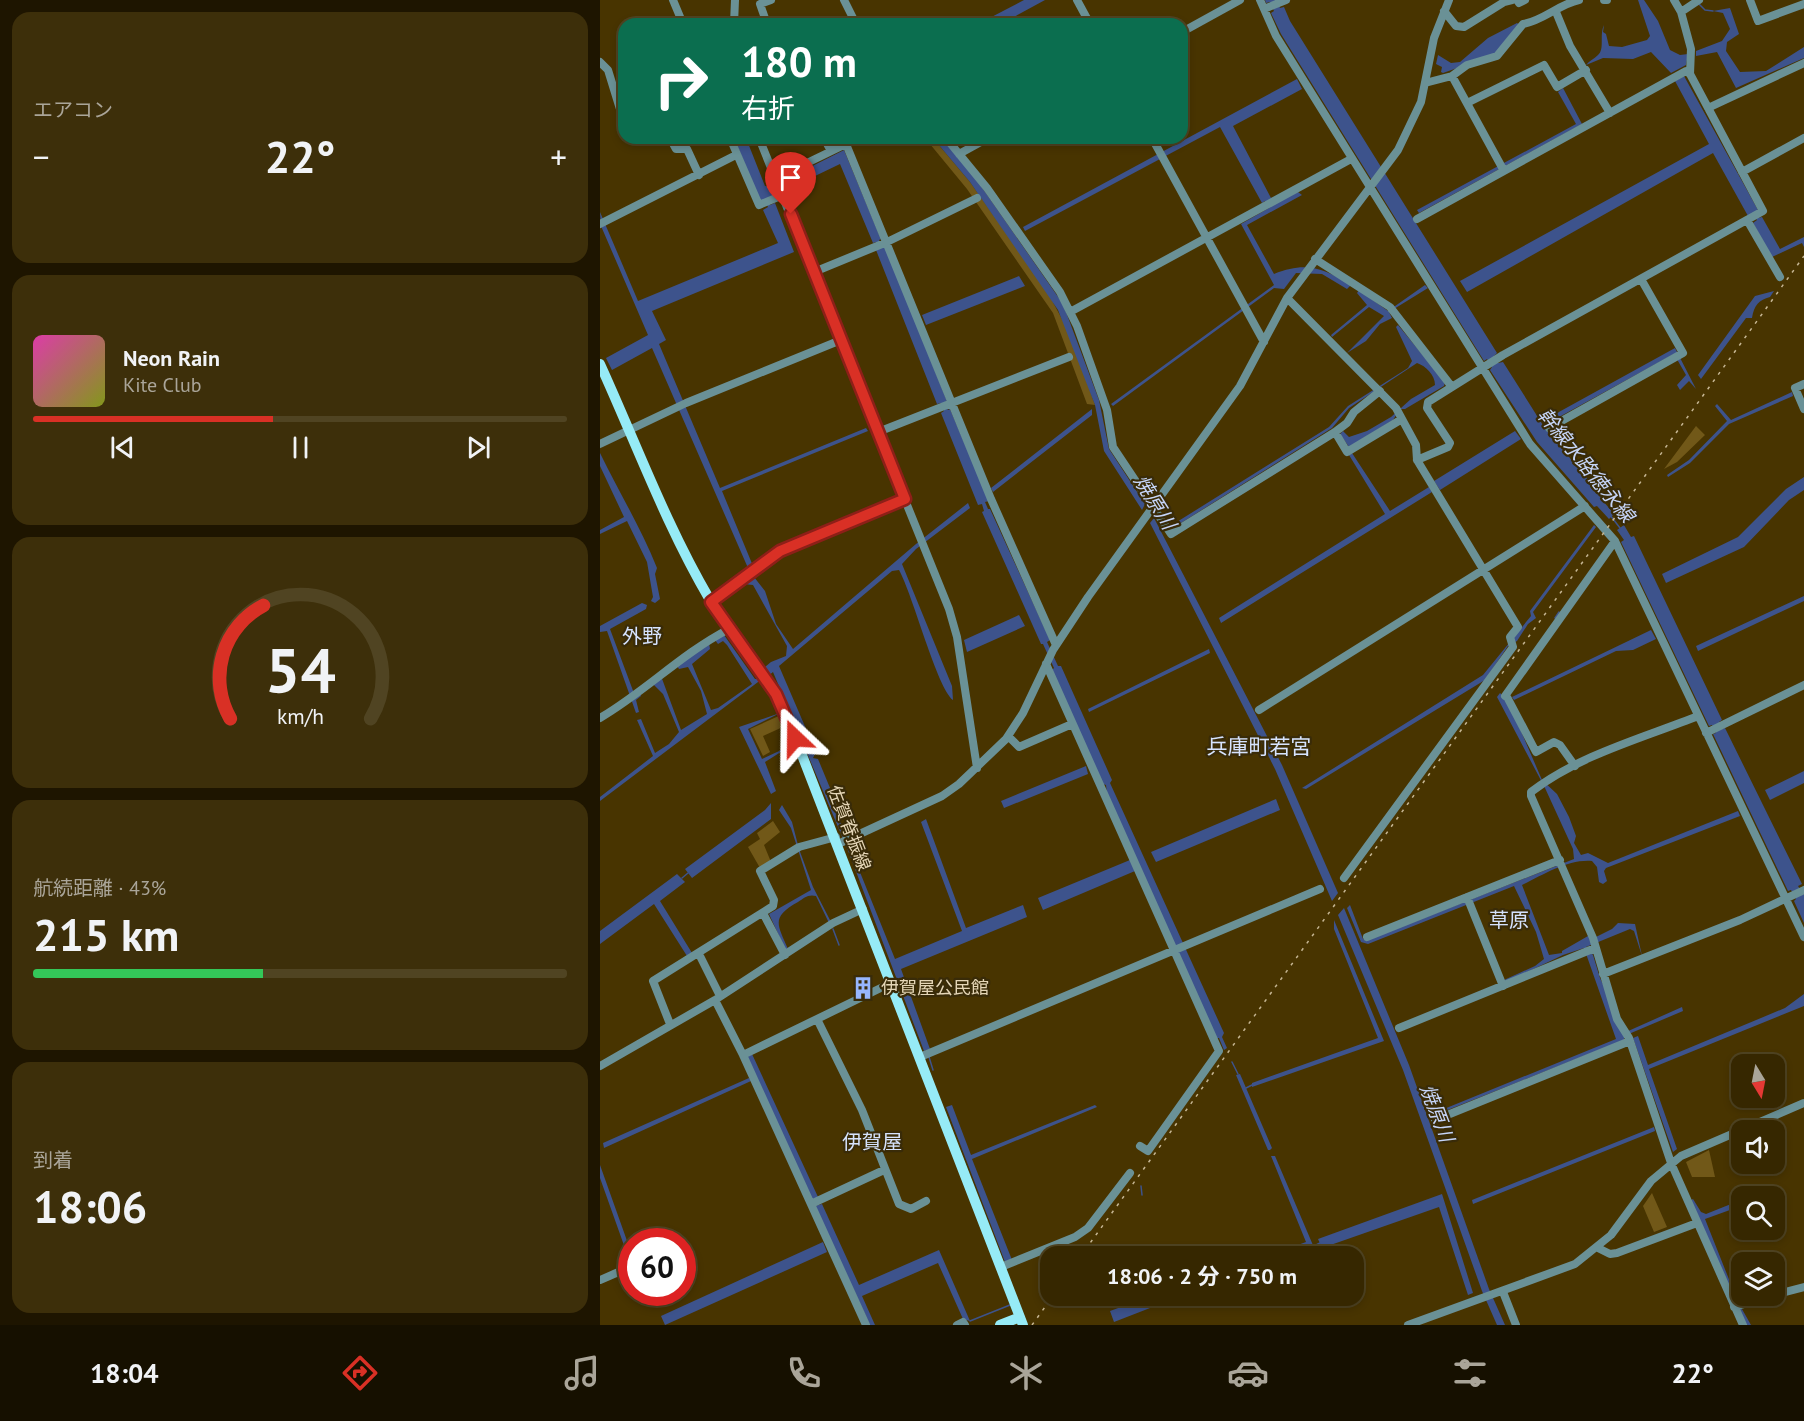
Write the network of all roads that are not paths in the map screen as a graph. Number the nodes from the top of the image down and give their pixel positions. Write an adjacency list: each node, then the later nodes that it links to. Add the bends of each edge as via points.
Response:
1 (673, 0): 22 (street)
2 (735, 0): 23 (street)
3 (771, 0): 15 (street)
4 (844, 0): 25 (street)
5 (1077, 0): 26 (street)
6 (1240, 0): 27 (street)
7 (1260, 0): 18 (street)
8 (1449, 0): 19 (street)
9 (1512, 0): 19 (street, via 1464,27 1456,26)
10 (1516, 0): 11 (street)
11 (1525, 0)
12 (1574, 0): 20 (street)
13 (1674, 0): 21 (street)
14 (1750, 0): 17 (street, via 1758,21)
15 (759, 2): 24 (street)
16 (1697, 2): 21 (street)
17 (1804, 4)
18 (1275, 5): 49 (street, via 1276,36)
19 (1444, 10): 33 (street)
20 (1556, 12): 30 (street); 32 (street, via 1523,24 1497,56 1467,65)
21 (1681, 12): 31 (street, via 1691,49)
22 (680, 18)
23 (734, 18)
24 (765, 18)
25 (853, 18)
26 (1087, 18)
27 (1188, 29)
28 (600, 62): 34 (street, via 608,70)
29 (1804, 63): 36 (street)
30 (1584, 68): 35 (street, via 1557,87 1544,64); 37 (street)
31 (1682, 75): 36 (street); 37 (street)
32 (1452, 76): 33 (street); 35 (street)
33 (1425, 82): 54 (street, via 1409,132)
34 (618, 102)
35 (1467, 104): 50 (street)
36 (1707, 108): 51 (street)
37 (1610, 113): 50 (street)
38 (1804, 138): 51 (street)
39 (673, 144): 52 (street, via 676,149 687,149)
40 (732, 144): 48 (street)
41 (762, 144): 53 (street)
42 (827, 144): 46 (street)
43 (951, 144): 47 (street)
44 (977, 144): 47 (street)
45 (1156, 144): 60 (street)
46 (831, 152): 53 (street); 61 (street, via 846,144)
47 (959, 154): 67 (street, via 1060,292)
48 (736, 156): 52 (street); 55 (street, via 759,205)
49 (1351, 159): 54 (street); 60 (street)
50 (1502, 167): 58 (street)
51 (1742, 172): 57 (street, via 1763,211)
52 (699, 175): 59 (street)
53 (776, 178): 55 (street)
54 (1371, 188): 62 (street); 72 (street)
55 (783, 195): 63 (street)
56 (976, 198): 61 (street)
57 (1752, 217): 64 (street); 65 (street)
58 (1417, 219)
59 (602, 223)
60 (1207, 238): 67 (street); 69 (street)
61 (887, 242): 63 (street); 76 (street)
62 (1315, 259): 66 (street); 74 (street, via 1391,308)
63 (814, 272): 68 (street)
64 (1780, 278)
65 (1641, 279): 72 (street); 79 (street, via 1683,353)
66 (1287, 298): 69 (street); 75 (street)
67 (1070, 312): 87 (street, via 1107,410 1113,447)
68 (841, 340): 80 (street); 81 (street)
69 (1264, 342): 87 (street, via 1240,386)
70 (1069, 357): 76 (street)
71 (600, 364): 80 (main road, 佐賀脊振線)
72 (1486, 366): 74 (street); 86 (street, via 1530,444)
73 (1804, 384): 77 (street, via 1795,388)
74 (1452, 387): 84 (street, via 1426,405 1450,443)
75 (1377, 389): 78 (street); 82 (street)
76 (953, 403): 81 (street); 92 (street)
77 (1804, 409)
78 (1399, 413): 82 (street, via 1347,452); 84 (street, via 1416,445)
79 (1549, 428)
80 (629, 429): 83 (street); 90 (main road, 佐賀脊振線)
81 (878, 432): 85 (street)
82 (1335, 432): 87 (street, via 1171,534)
83 (600, 444)
84 (1417, 460): 89 (street)
85 (905, 499): 90 (street, via 780,551); 101 (street, via 953,627 960,692)
86 (1585, 506): 88 (street); 89 (street)
87 (1153, 507): 92 (street)
88 (1615, 541): 96 (street); 100 (street, via 1506,696 1536,752 1554,742)
89 (1485, 569): 94 (street); 104 (street, via 1518,623 1511,642 1488,681)
90 (711, 602): 91 (main road, 佐賀脊振線)
91 (729, 629): 95 (street, via 671,664 627,701); 102 (main road, 佐賀脊振線, via 776,694)
92 (1051, 655): 97 (street); 99 (street)
93 (1804, 685): 98 (street)
94 (1259, 710)
95 (601, 714)
96 (1698, 716): 98 (street); 100 (street)
97 (1072, 724): 99 (street, via 1019,747); 114 (street)
98 (1706, 732): 107 (street)
99 (1008, 736): 101 (street)
100 (1575, 766): 103 (street, via 1531,792)
101 (977, 768): 102 (street, via 942,796)
102 (842, 840): 109 (main road, 佐賀脊振線); 110 (street, via 797,848 760,871 775,904)
103 (1560, 860): 108 (street); 113 (street)
104 (1344, 878)
105 (1320, 889): 114 (street)
106 (1804, 890): 107 (street)
107 (1786, 899): 112 (street); 117 (street)
108 (1469, 901): 111 (street); 119 (street)
109 (863, 909): 115 (street); 118 (main road, 佐賀脊振線)
110 (763, 913): 115 (street); 116 (street)
111 (1366, 937)
112 (1804, 937)
113 (1591, 946): 117 (street); 119 (street)
114 (1178, 949): 126 (street); 130 (street, via 1219,1051 1149,1151)
115 (783, 952): 120 (street)
116 (694, 957): 120 (street); 122 (street, via 653,981)
117 (1604, 974): 124 (street, via 1617,1019)
118 (891, 983): 121 (street); 126 (main road, 佐賀脊振線)
119 (1503, 986): 123 (street)
120 (719, 994): 122 (street); 125 (street)
121 (818, 1019): 125 (street); 132 (street, via 862,1110)
122 (670, 1024): 127 (street)
123 (1399, 1028)
124 (1627, 1036): 129 (street); 131 (street)
125 (747, 1053): 135 (street)
126 (925, 1055): 138 (main road, 佐賀脊振線)
127 (600, 1066)
128 (1804, 1103): 131 (street, via 1708,1142)
129 (1435, 1120)
130 (1140, 1146)
131 (1671, 1163): 136 (street); 137 (street, via 1651,1181)
132 (884, 1170): 134 (street, via 899,1204 911,1209); 135 (street)
133 (1130, 1173): 138 (street, via 1088,1228 1075,1238)
134 (926, 1202)
135 (811, 1204): 147 (street)
136 (1697, 1223): 137 (street, via 1617,1253); 142 (street)
137 (1598, 1248): 143 (street, via 1563,1271)
138 (1001, 1267): 146 (main road, 佐賀脊振線)
139 (618, 1272): 140 (street)
140 (600, 1280)
141 (1804, 1287): 144 (street)
142 (1731, 1291)
143 (1500, 1293): 151 (street); 152 (street)
144 (1785, 1293)
145 (1738, 1306): 153 (street)
146 (1021, 1321): 150 (main road)
147 (866, 1325)
148 (957, 1325): 149 (street)
149 (965, 1325)
150 (1000, 1325)
151 (1408, 1325)
152 (1516, 1325)
153 (1743, 1325)

